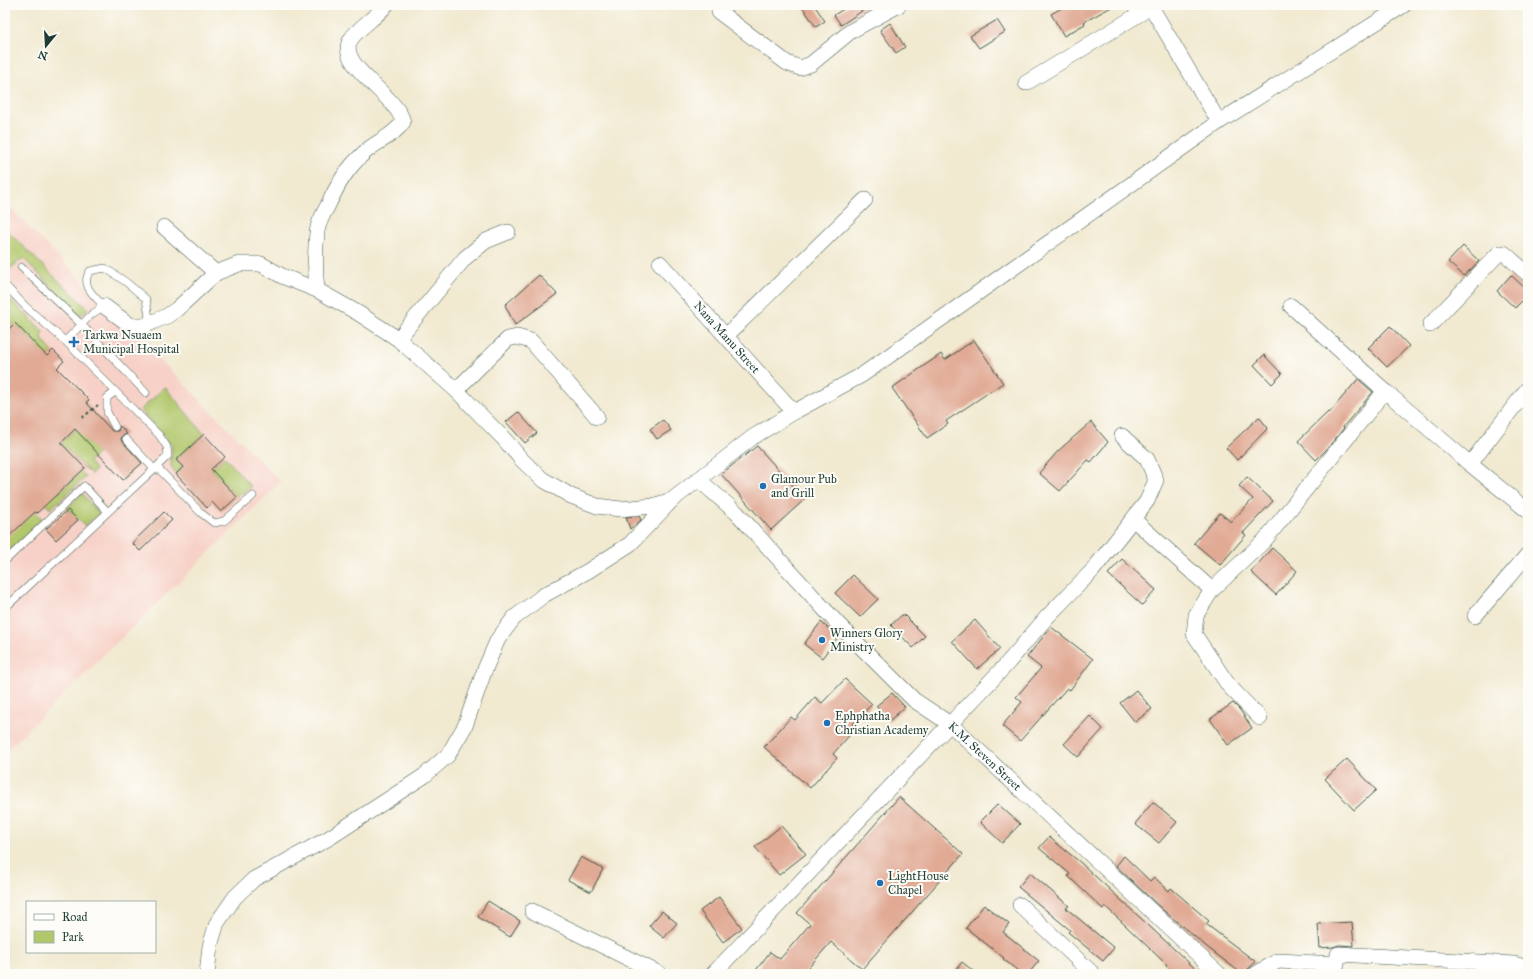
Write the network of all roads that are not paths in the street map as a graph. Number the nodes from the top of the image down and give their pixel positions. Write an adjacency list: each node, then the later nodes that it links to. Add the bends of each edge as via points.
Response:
1 (386, 5): 16 (street, via 350,40 347,49 354,66 390,100 402,116 403,122 399,129 366,150 342,178 317,230)
2 (899, 5): 5 (street, via 851,31 811,64 800,68 787,62)
3 (1404, 5): 7 (street)
4 (1150, 6): 6 (street); 7 (street)
5 (719, 12)
6 (1026, 84)
7 (1219, 122): 30 (street, via 862,375)
8 (865, 200): 22 (street)
9 (164, 227): 13 (street)
10 (508, 232): 23 (street, via 486,241 465,258)
11 (660, 263): 22 (street, Nana Manu Street)
12 (21, 266): 19 (lane)
13 (216, 272): 16 (street, via 239,264 260,264); 20 (street, via 177,309)
14 (1528, 274): 21 (street, via 1504,253 1499,253)
15 (5, 285): 24 (lane)
16 (317, 290): 23 (street)
17 (104, 306): 19 (lane); 20 (street, via 130,325 141,327); 20 (lane, via 90,292 86,282 90,271 105,268 146,299)
18 (1291, 306): 27 (street)
19 (81, 324): 24 (lane); 29 (lane)
20 (150, 324)
21 (1430, 325)
22 (726, 336): 30 (street, Nana Manu Street)
23 (398, 339): 26 (street)
24 (64, 340): 28 (lane)
25 (1528, 388): 35 (street)
26 (456, 390): 31 (street, via 508,339 518,338 531,341); 39 (street, via 542,479 571,496 597,506 620,509 653,506)
27 (1385, 391): 35 (street); 45 (street, via 1264,541)
28 (115, 392): 32 (lane, via 107,398 107,412); 36 (lane, via 159,435 167,447 168,456)
29 (146, 393)
30 (794, 412): 37 (street, via 753,437)
31 (597, 417)
32 (115, 427)
33 (1122, 436): 42 (street, via 1147,459 1156,480 1147,501)
34 (126, 438): 36 (lane)
35 (1470, 464): 40 (street)
36 (156, 468): 38 (lane, via 201,513 214,522 224,520); 41 (lane)
37 (699, 480): 39 (street); 49 (street, via 737,513 837,624 914,700)
38 (252, 496)
39 (672, 500): 54 (street, via 630,544 544,595 514,618 498,639 465,726 448,755 424,776 328,838 254,879 235,897 217,923 210,946)
40 (1528, 511)
41 (108, 512): 44 (lane, via 84,486); 46 (lane)
42 (1133, 519): 45 (street); 49 (street, via 1093,570)
43 (1528, 554): 47 (street)
44 (5, 561)
45 (1212, 590): 48 (street, via 1196,615 1194,634 1229,686)
46 (5, 608)
47 (1475, 616)
48 (1260, 718)
49 (950, 724): 56 (street, K.M. Steven Street); 58 (street, K.M. Steven Street)
50 (1020, 905): 57 (street)
51 (532, 911): 55 (street)
52 (1528, 968): 53 (street, via 1514,964 1338,954)
53 (1342, 969): 59 (street, via 1278,961)
54 (207, 974)
55 (660, 974)
56 (713, 974)
57 (1093, 974)
58 (1219, 974)
59 (1256, 974)

